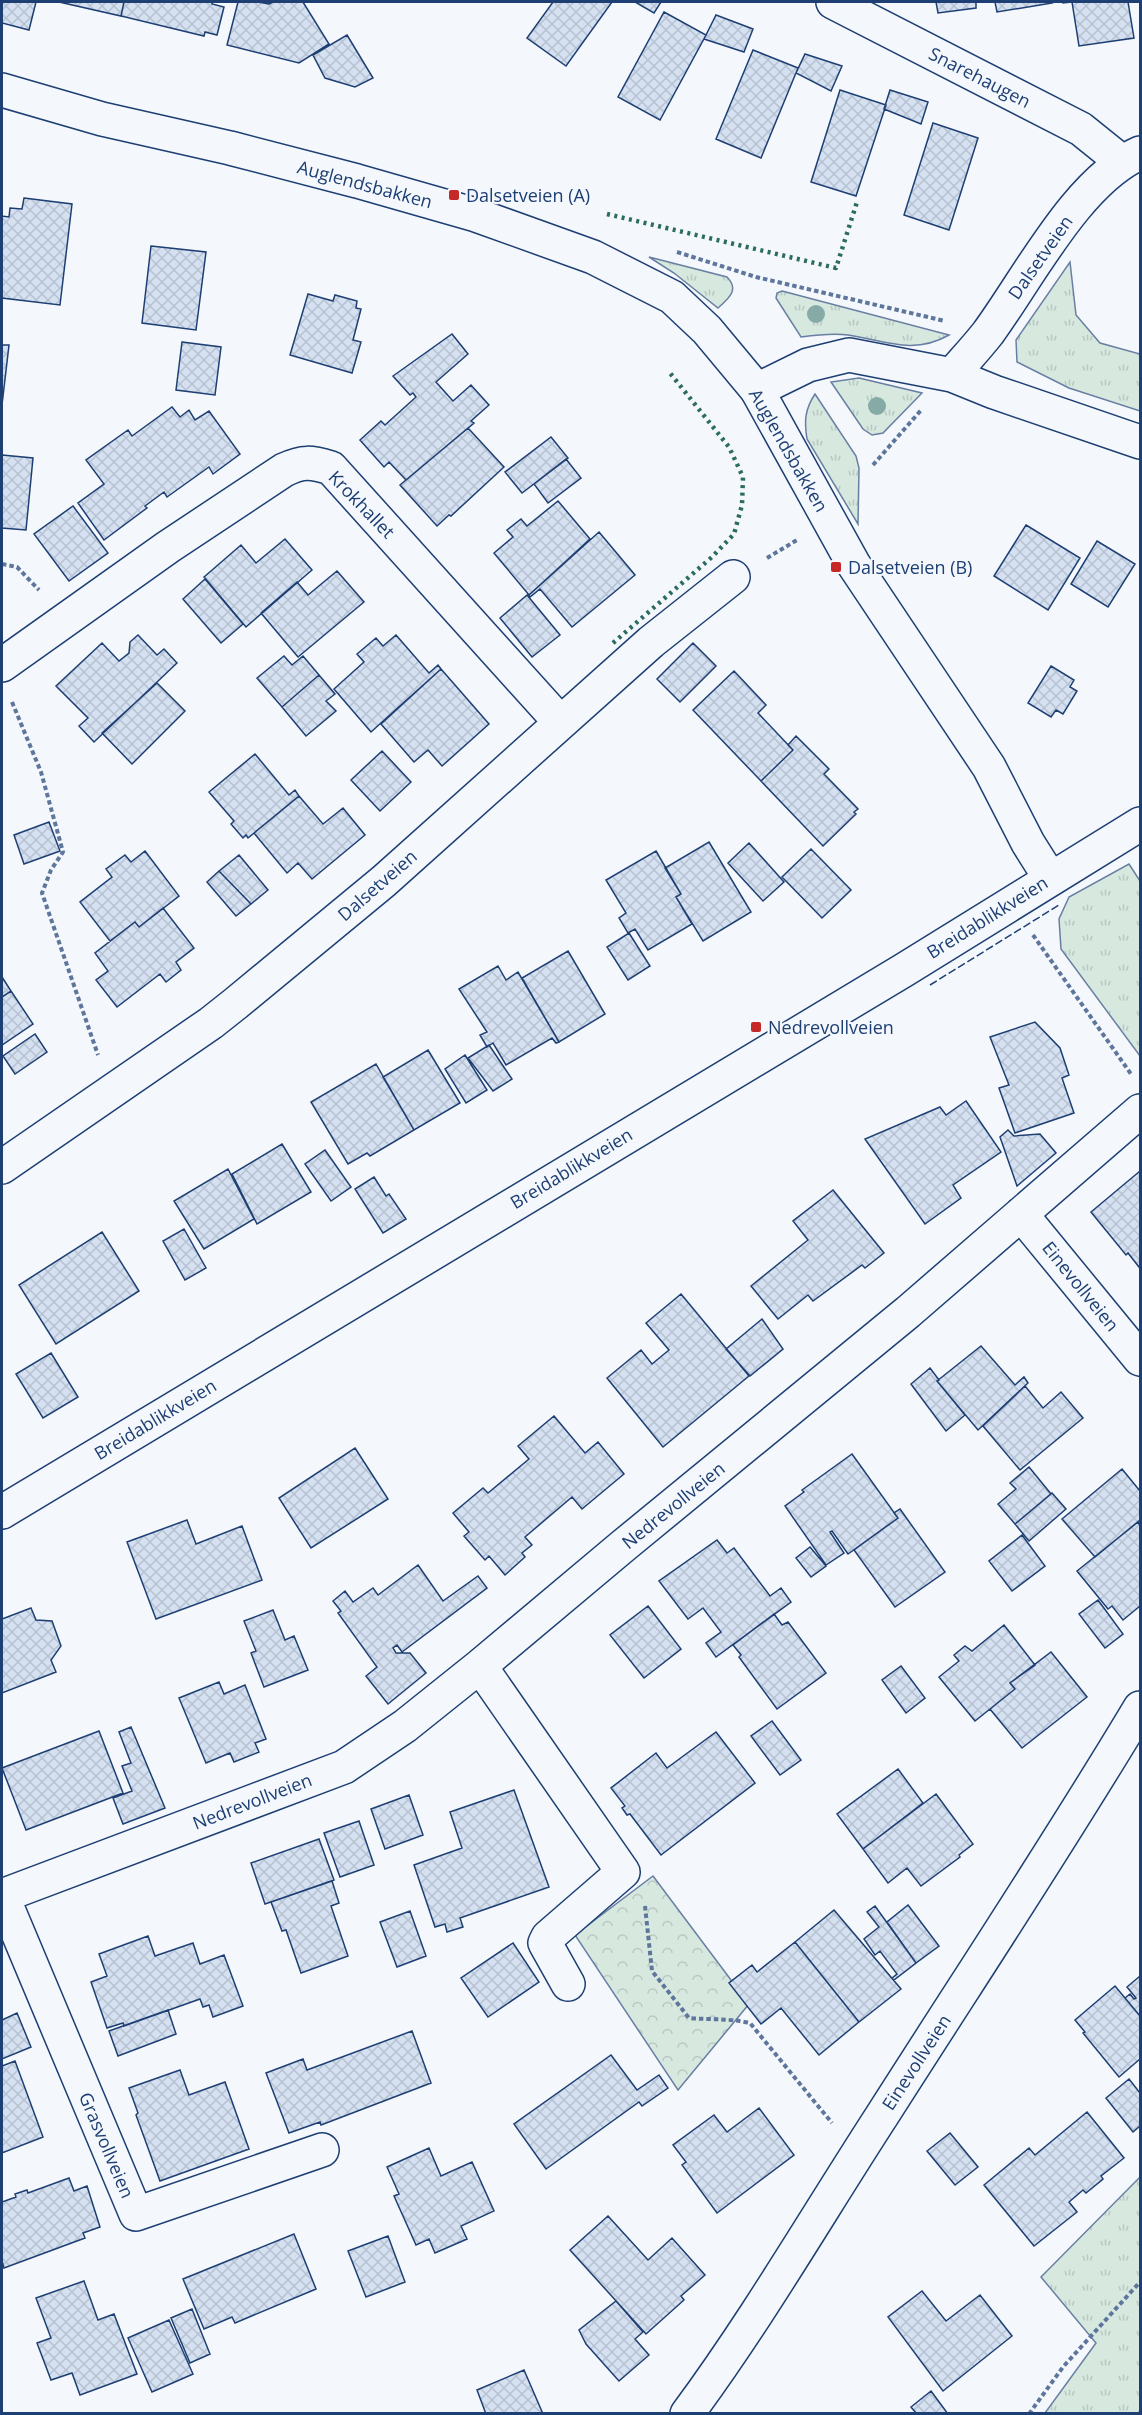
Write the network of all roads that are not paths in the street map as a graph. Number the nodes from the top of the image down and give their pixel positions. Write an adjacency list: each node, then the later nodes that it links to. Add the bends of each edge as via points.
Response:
1 (833, 2): 3 (street, Snarehaugen)
2 (2, 90): 5 (street, Auglendsbakken, via 476,215 592,257 672,297 707,330)
3 (1131, 158): 4 (street, Dalsetveien, via 1083,197 987,334)
4 (952, 375): 5 (street, via 849,355 808,365); 6 (street)
5 (757, 390): 11 (street, Auglendsbakken, via 854,565 989,767)
6 (1140, 442)
7 (733, 578): 9 (street, Dalsetveien, via 651,642)
8 (5, 679): 9 (street, Krokhallet, via 64,621 284,470 298,463 315,463 331,468)
9 (560, 722): 13 (street, Dalsetveien, via 345,914 211,1023)
10 (1140, 824): 11 (street, Breidablikkveien)
11 (1050, 878): 16 (street, Breidablikkveien)
12 (1140, 1111): 14 (street, Nedrevollveien)
13 (2, 1167)
14 (1021, 1214): 15 (street, Einevollveien); 17 (street, Nedrevollveien)
15 (1140, 1359)
16 (2, 1512)
17 (480, 1666): 19 (street, Nedrevollveien, via 405,1726 344,1767); 20 (street, via 623,1872 545,1943)
18 (1140, 1708): 22 (street, Einevollveien, via 1073,1821 771,2292)
19 (2, 1896): 21 (street, Grasvollveien, via 136,2214)
20 (568, 1984)
21 (322, 2150)
22 (687, 2414)

